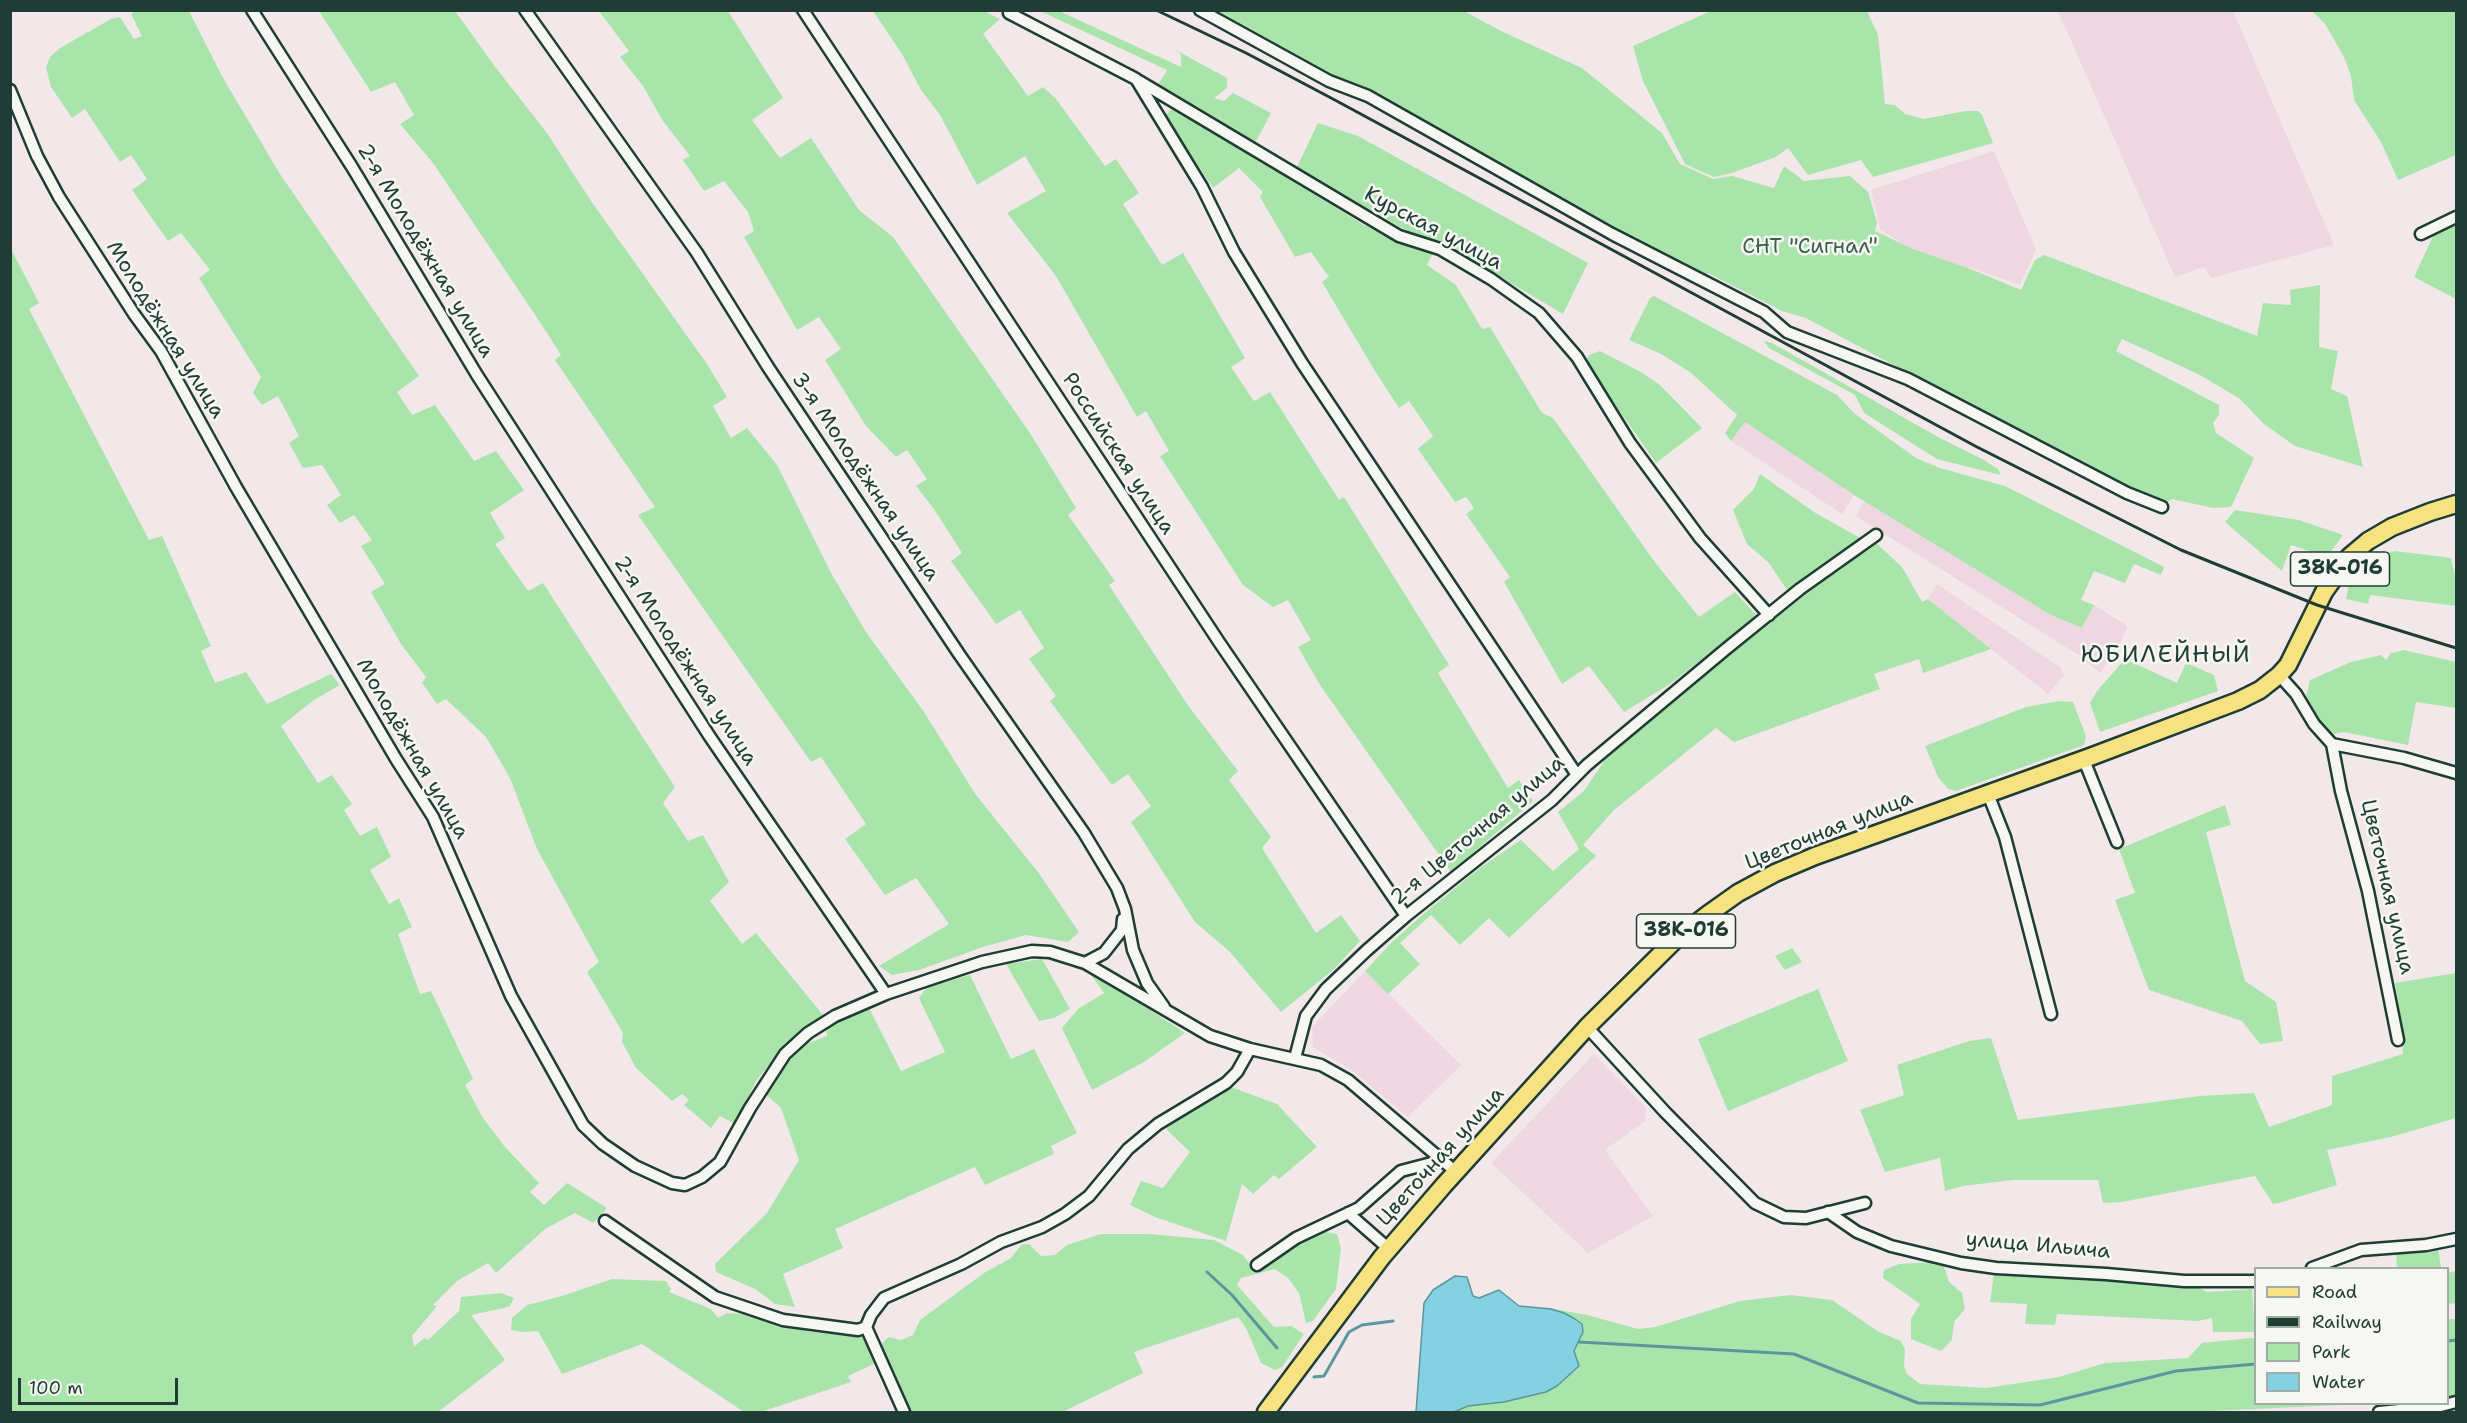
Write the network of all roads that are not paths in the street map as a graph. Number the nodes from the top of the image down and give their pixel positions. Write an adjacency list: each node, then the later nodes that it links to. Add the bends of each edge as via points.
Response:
1 (252, 10): 24 (street, 2-я Молодёжная улица, via 477,375 710,737)
2 (525, 10): 21 (street, 3-я Молодёжная улица, via 697,253 946,634 1084,833)
3 (803, 10): 22 (street, Российская улица, via 1212,632)
4 (1200, 10): 11 (street, via 1329,81 1368,96 1612,234 1764,312 1787,333 1908,379 2057,458)
5 (1009, 13): 6 (street, Курская улица)
6 (1136, 79): 13 (street, Курская улица, via 1399,236 1440,249 1539,313 1577,357 1630,443 1700,538); 18 (street, via 1302,363)
7 (10, 90): 24 (street, Молодёжная улица, via 37,156 60,197 161,351 236,487 433,817 511,996 583,1125 635,1166 685,1185 720,1162 785,1054 835,1016)
8 (2457, 217): 9 (street)
9 (2421, 234)
10 (2457, 504): 14 (main road, Цветочная улица / 38К-016, via 2392,527 2349,557 2324,592)
11 (2162, 507)
12 (1876, 535): 13 (street, 2-я Цветочная улица)
13 (1768, 615): 18 (street, 2-я Цветочная улица)
14 (2280, 675): 15 (street); 16 (main road, Цветочная улица / 38К-016, via 2238,701)
15 (2332, 744): 17 (street); 28 (street, Цветочная улица, via 2368,891)
16 (2084, 760): 19 (main road, Цветочная улица / 38К-016); 20 (street)
17 (2457, 773)
18 (1577, 775): 22 (street, 2-я Цветочная улица, via 1552,800)
19 (1988, 794): 26 (street, via 2005,837); 27 (main road, Цветочная улица / 38К-016, via 1815,856 1738,893 1675,939)
20 (2117, 842)
21 (1125, 909): 23 (street, via 1122,930 1104,953); 25 (street, 3-я Молодёжная улица, via 1133,950 1147,983)
22 (1406, 916): 30 (street, 2-я Цветочная улица, via 1326,989 1306,1016)
23 (1085, 963): 24 (street, via 1050,952 1015,954); 25 (street)
24 (886, 994)
25 (1167, 1012): 29 (street, via 1210,1036)
26 (2051, 1014)
27 (1587, 1027): 32 (main road, Цветочная улица / 38К-016); 34 (street, via 1755,1203 1784,1217 1806,1218)
28 (2398, 1040)
29 (1250, 1049): 30 (street); 42 (street, via 1226,1083 1158,1124 1128,1149 1089,1196 1065,1214 884,1298)
30 (1295, 1058): 31 (street, via 1322,1065 1348,1080)
31 (1443, 1160): 32 (street); 35 (street, via 1401,1171)
32 (1456, 1172): 38 (main road, Цветочная улица / 38К-016)
33 (1865, 1203): 34 (street)
34 (1828, 1212): 41 (street, улица Ильича, via 1857,1232 1891,1246 1961,1263 2184,1281)
35 (1348, 1213): 38 (street); 39 (street, via 1296,1238)
36 (605, 1221): 42 (street, via 715,1297 783,1320 840,1329)
37 (2457, 1239): 40 (street, via 2361,1250)
38 (1389, 1249): 44 (main road, Цветочная улица / 38К-016)
39 (1257, 1265)
40 (2317, 1267)
41 (2254, 1281)
42 (866, 1327): 45 (street)
43 (2445, 1405): 46 (street)
44 (1267, 1411)
45 (904, 1413)
46 (2379, 1413)

